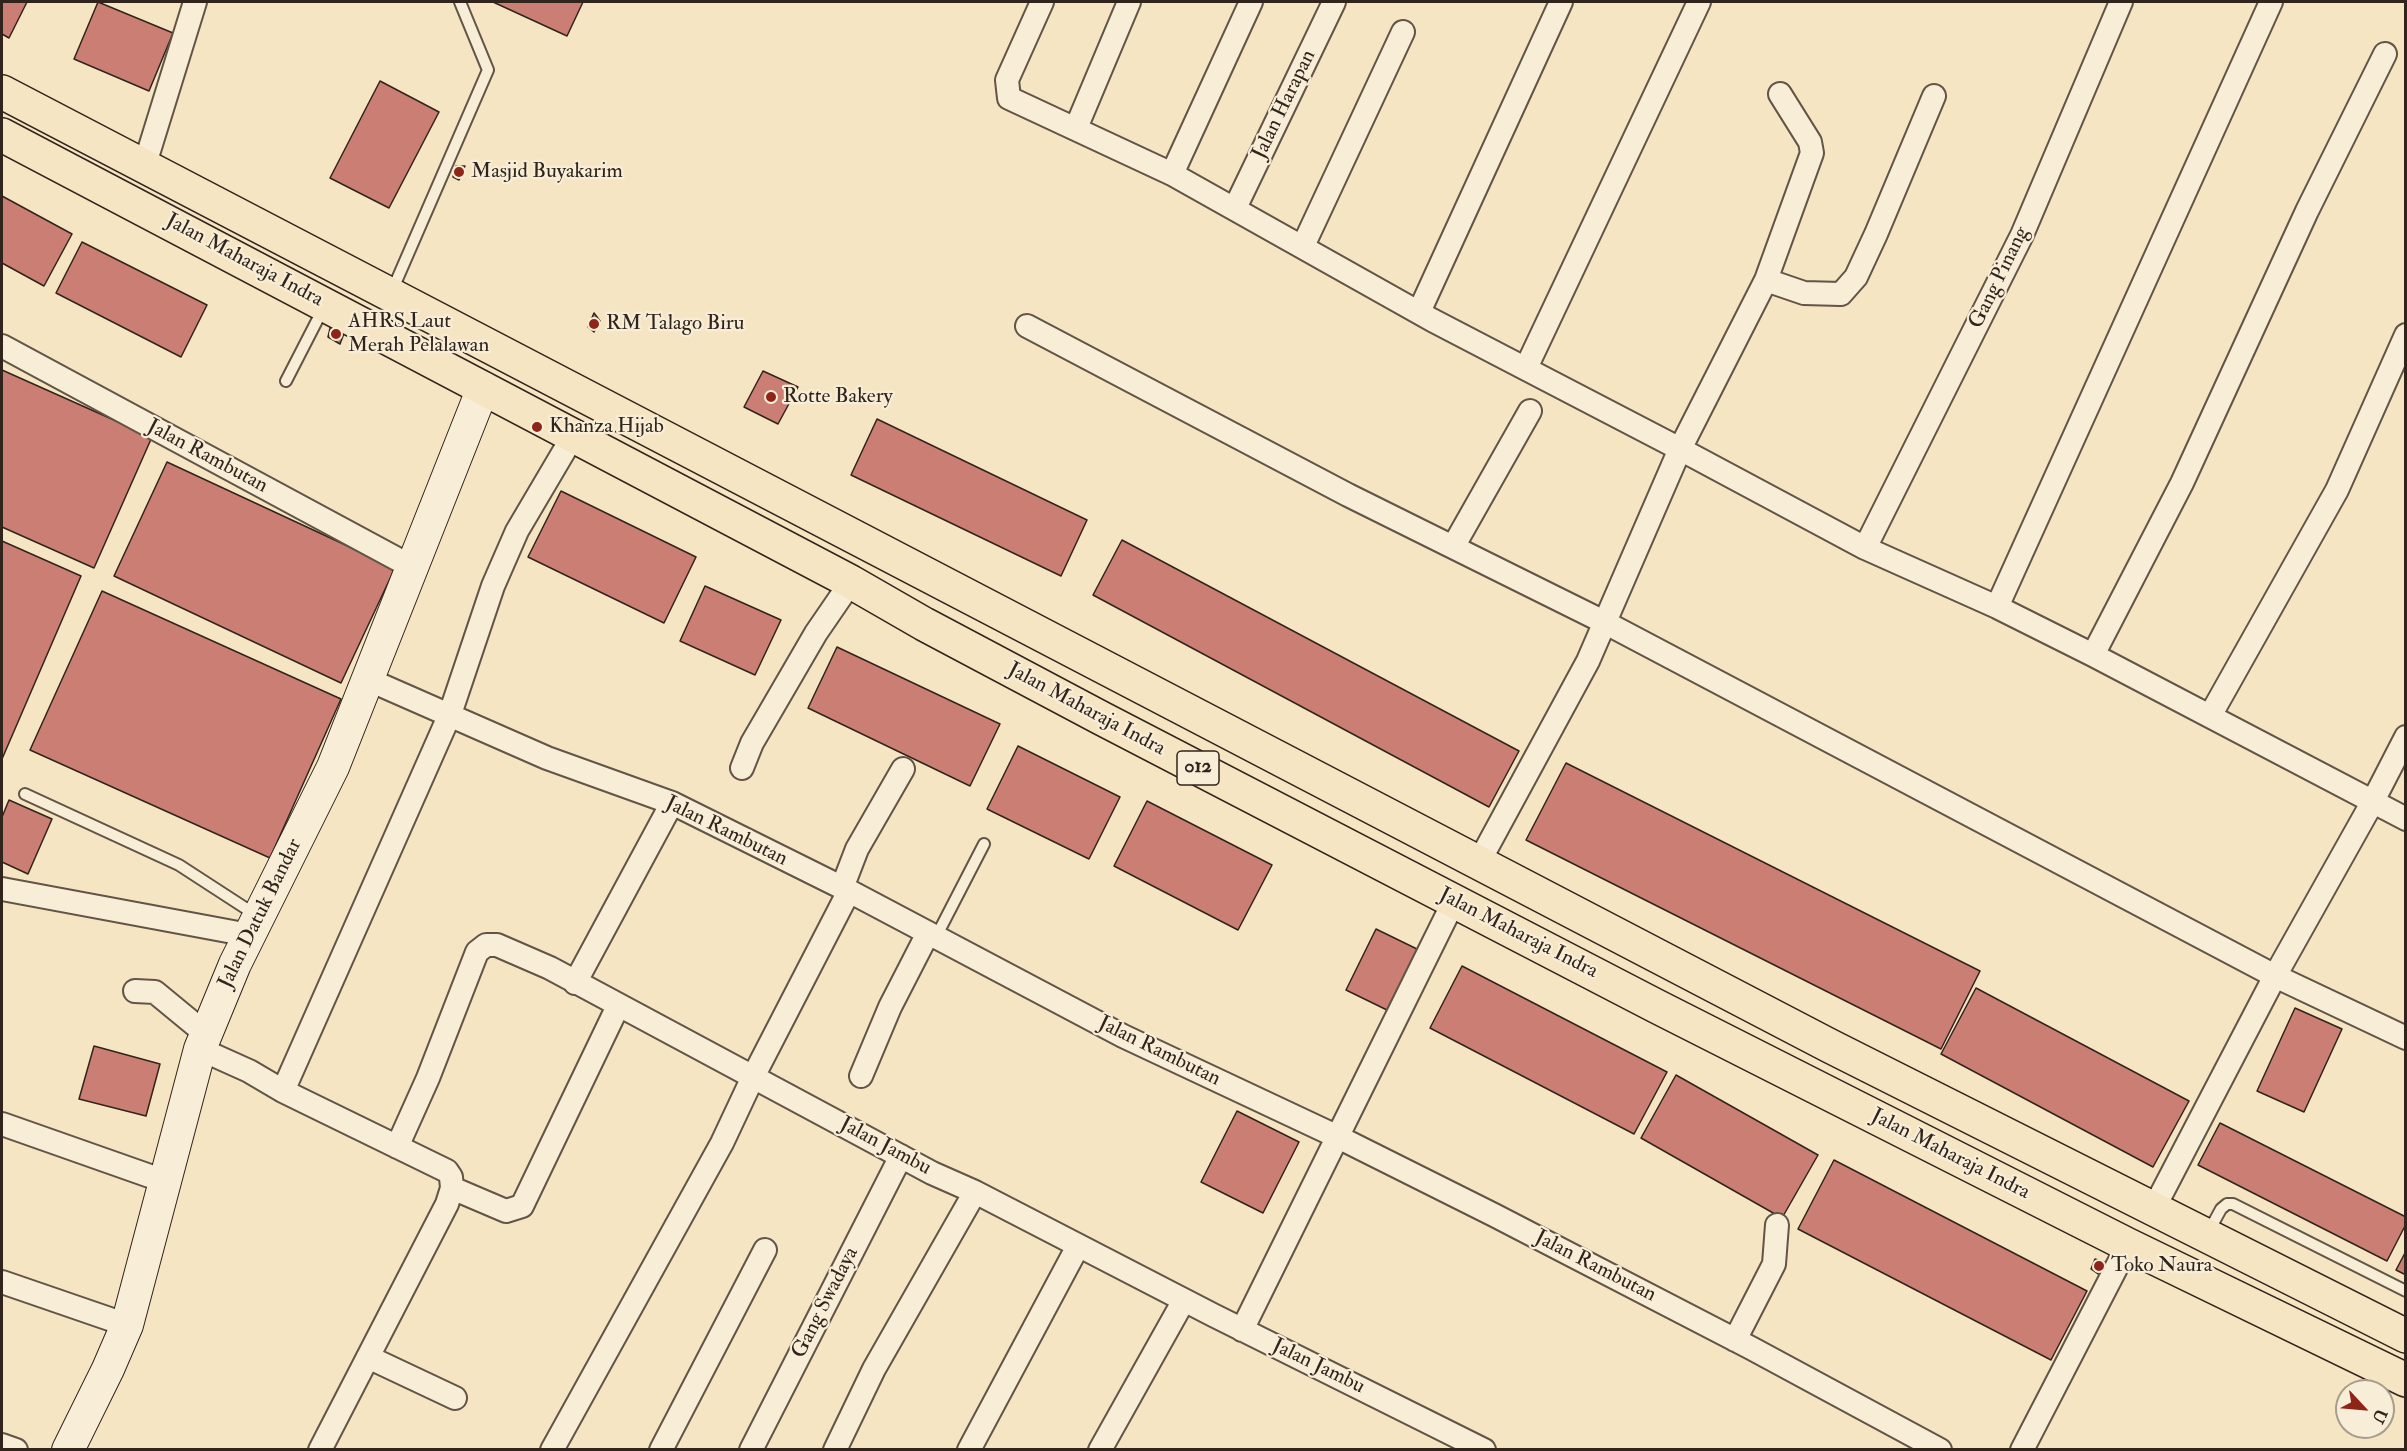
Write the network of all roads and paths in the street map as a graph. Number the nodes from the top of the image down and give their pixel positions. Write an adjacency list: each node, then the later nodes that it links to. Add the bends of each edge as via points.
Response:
1 (195, 2): 19 (street)
2 (460, 2): 25 (lane, via 488,70)
3 (1042, 2): 16 (street, via 1007,80 1009,98)
4 (1129, 2): 16 (street)
5 (1251, 2): 21 (street)
6 (1334, 2): 22 (street, Jalan Harapan)
7 (1561, 2): 27 (street)
8 (1699, 2): 31 (street)
9 (2121, 2): 38 (street, Gang Pinang, via 2022,235)
10 (2271, 2): 42 (street)
11 (1403, 32): 23 (street)
12 (2385, 54): 45 (street, via 2307,211 2182,483)
13 (2, 92): 18 (highway, Jalan Maharaja Indra / 012)
14 (1780, 94): 24 (street, via 1810,142 1812,153)
15 (1934, 96): 24 (street, via 1856,277 1841,294 1804,293)
16 (1076, 128): 21 (street)
17 (2, 135): 20 (highway, Jalan Maharaja Indra / 012)
18 (94, 142): 19 (highway, Jalan Maharaja Indra / 012); 20 (highway)
19 (144, 167): 25 (highway, Jalan Maharaja Indra / 012)
20 (79, 173): 26 (highway, Jalan Maharaja Indra / 012)
21 (1172, 174): 22 (street)
22 (1235, 208): 23 (street)
23 (1303, 246): 27 (street)
24 (1766, 280): 36 (street)
25 (390, 294): 41 (highway, Jalan Maharaja Indra / 012)
26 (326, 304): 32 (lane); 33 (highway, Jalan Maharaja Indra / 012)
27 (1419, 312): 31 (street)
28 (1027, 326): 37 (street)
29 (2406, 335): 48 (street, via 2337,490)
30 (2, 346): 39 (street, Jalan Rambutan)
31 (1526, 368): 36 (street)
32 (286, 381)
33 (483, 388): 35 (highway, Jalan Maharaja Indra / 012); 39 (street, Jalan Datuk Bandar)
34 (1530, 411): 37 (street)
35 (573, 436): 40 (highway, Jalan Maharaja Indra / 012); 47 (street, via 517,531)
36 (1680, 449): 38 (street); 43 (street)
37 (1453, 548): 43 (street)
38 (1865, 548): 42 (street)
39 (412, 567): 46 (street, Jalan Datuk Bandar)
40 (851, 582): 44 (highway, Jalan Maharaja Indra / 012); 50 (street, via 816,633 752,743)
41 (945, 584): 44 (highway); 57 (highway, Jalan Maharaja Indra / 012)
42 (1997, 607): 45 (street)
43 (1606, 623): 57 (street); 63 (street)
44 (924, 624): 60 (highway, Jalan Maharaja Indra / 012)
45 (2093, 655): 48 (street)
46 (367, 679): 47 (street, Jalan Rambutan); 61 (street, Jalan Datuk Bandar, via 333,767)
47 (450, 714): 53 (street, Jalan Rambutan, via 547,758); 71 (street)
48 (2210, 716): 54 (street)
49 (2406, 737): 54 (street)
50 (742, 768)
51 (903, 769): 59 (street, via 857,849)
52 (25, 794): 61 (lane, via 179,865)
53 (672, 803): 59 (street, Jalan Rambutan); 64 (street)
54 (2372, 803): 55 (street); 63 (street)
55 (2406, 819)
56 (984, 844): 62 (lane)
57 (1479, 862): 79 (highway, Jalan Maharaja Indra / 012)
58 (2, 890): 61 (street)
59 (845, 890): 62 (street, Jalan Rambutan); 70 (street)
60 (1454, 901): 73 (street); 82 (highway, Jalan Maharaja Indra / 012)
61 (254, 926): 68 (street, Jalan Datuk Bandar)
62 (932, 935): 69 (street, via 890,1007); 73 (street, Jalan Rambutan, via 1123,1036)
63 (2275, 976): 67 (street); 79 (street)
64 (575, 983): 66 (street, Jalan Jambu); 74 (street, Jalan Jambu, via 497,945 486,945 477,951)
65 (135, 991): 68 (street, via 155,992)
66 (618, 1006): 70 (street, Jalan Jambu); 77 (street, via 522,1206 506,1211)
67 (2406, 1038)
68 (203, 1041): 71 (street); 76 (street, Jalan Datuk Bandar)
69 (861, 1076)
70 (753, 1077): 75 (street, Jalan Jambu); 99 (street, via 722,1143)
71 (283, 1091): 74 (street)
72 (2, 1124): 76 (street)
73 (1338, 1137): 89 (street); 91 (street, Jalan Rambutan)
74 (397, 1147): 77 (street, via 447,1171)
75 (901, 1156): 78 (street, Jalan Jambu); 101 (street, Gang Swadaya)
76 (164, 1181): 88 (street, Jalan Datuk Bandar)
77 (452, 1188): 92 (street)
78 (975, 1192): 83 (street, Jalan Jambu); 102 (street, via 874,1369)
79 (2153, 1210): 81 (highway, Jalan Maharaja Indra / 012)
80 (1777, 1225): 91 (street, via 1774,1264)
81 (2206, 1237): 86 (lane, via 2221,1209 2233,1204); 90 (highway, Jalan Maharaja Indra / 012)
82 (2128, 1245): 93 (highway, Jalan Maharaja Indra / 012); 107 (street)
83 (1078, 1246): 87 (street, Jalan Jambu); 103 (street)
84 (765, 1250): 100 (street)
85 (2, 1282): 88 (street)
86 (2406, 1291)
87 (1184, 1300): 89 (street, Jalan Jambu); 104 (street)
88 (127, 1325): 97 (street, Jalan Datuk Bandar)
89 (1242, 1330): 105 (street, Jalan Jambu)
90 (2406, 1336)
91 (1735, 1340): 106 (street, Jalan Rambutan)
92 (368, 1356): 94 (street); 98 (street)
93 (2406, 1380)
94 (455, 1398)
95 (2, 1445): 96 (street)
96 (16, 1449)
97 (68, 1449)
98 (320, 1449)
99 (552, 1449)
100 (661, 1449)
101 (751, 1449)
102 (836, 1449)
103 (969, 1449)
104 (1100, 1449)
105 (1484, 1449)
106 (1940, 1449)
107 (2022, 1449)

